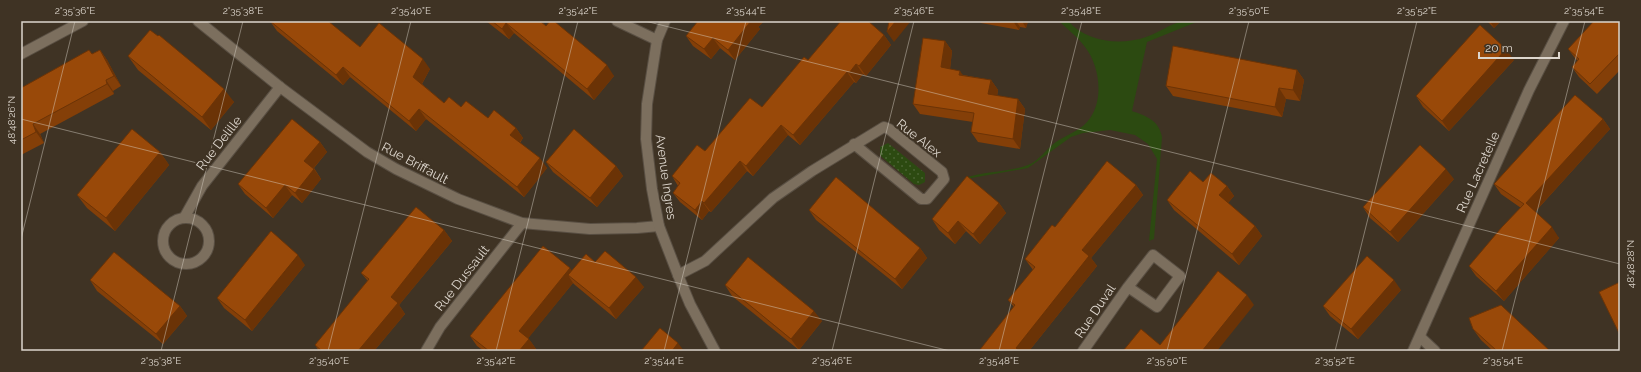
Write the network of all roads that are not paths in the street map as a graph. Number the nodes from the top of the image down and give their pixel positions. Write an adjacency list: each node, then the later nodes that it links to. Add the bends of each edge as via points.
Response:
1 (83, 21): 7 (street)
2 (198, 21): 8 (street, Rue Briffault)
3 (617, 21): 6 (street)
4 (665, 21): 6 (street, Avenue Ingres)
5 (1564, 21): 15 (street, Rue Lacretelle, via 1526,96)
6 (657, 40): 12 (street, Avenue Ingres, via 647,104 646,139 652,189)
7 (21, 54)
8 (280, 87): 10 (street, Rue Delille, via 202,186); 11 (street, Rue Briffault, via 344,136 396,169 458,199)
9 (854, 144): 9 (street, Rue Alex, via 921,199 927,199 944,179 942,172 884,127); 13 (street, Rue Alex, via 773,198 706,261)
10 (184, 218): 10 (street, via 170,224 163,238 167,253 180,263 187,264 201,259 206,253 210,239 208,231 198,220)
11 (522, 222): 12 (street, Rue Briffault, via 590,229); 16 (street, Rue Dussault, via 440,327)
12 (660, 226): 13 (street, Avenue Ingres)
13 (678, 275): 17 (street, Avenue Ingres)
14 (1128, 287): 14 (street, Rue Duval, via 1157,307 1180,276 1153,255); 18 (street, Rue Duval)
15 (1420, 337): 19 (street, Rue Lacretelle); 20 (street)
16 (426, 351)
17 (715, 351)
18 (1084, 351)
19 (1413, 351)
20 (1435, 351)

